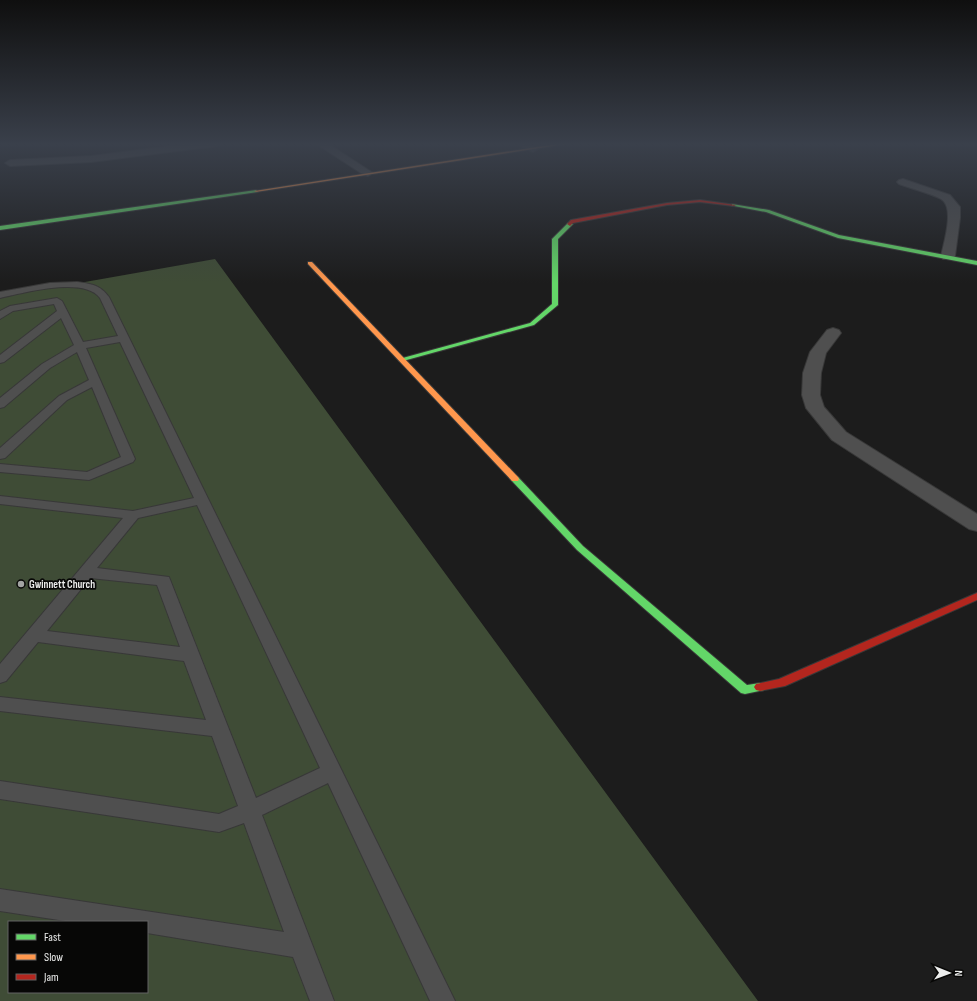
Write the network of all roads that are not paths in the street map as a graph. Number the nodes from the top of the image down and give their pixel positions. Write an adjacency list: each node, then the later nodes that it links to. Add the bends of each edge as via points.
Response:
1 (262, 190): 3 (street, via 69,220)
2 (925, 190): 4 (street, via 946,197 954,207)
3 (0, 228)
4 (948, 256): 5 (street); 15 (street, via 838,236 767,211 734,204 700,202 660,205 571,222 555,239 555,305 532,324)
5 (977, 263)
6 (310, 264): 15 (street)
7 (0, 295): 12 (lane, via 56,285 83,286 99,290)
8 (5, 310): 9 (lane, via 57,301); 10 (lane)
9 (63, 312): 13 (lane); 14 (lane)
10 (0, 316)
11 (833, 333): 23 (street, via 818,352 812,373 811,395 815,408 839,436)
12 (124, 338): 13 (lane); 21 (lane)
13 (80, 346): 16 (lane); 17 (lane, via 46,366)
14 (0, 360)
15 (401, 360): 25 (street, via 580,548 745,690 781,682)
16 (95, 381): 18 (lane, via 63,398); 19 (lane, via 128,459 89,476)
17 (0, 404)
18 (0, 455)
19 (0, 468)
20 (0, 500): 22 (lane)
21 (202, 500): 22 (lane); 31 (lane)
22 (134, 515): 24 (lane)
23 (977, 524)
24 (86, 572): 26 (lane); 27 (lane, via 162,581)
25 (977, 596)
26 (34, 635): 27 (lane); 28 (lane)
27 (190, 655): 30 (lane)
28 (0, 676)
29 (0, 704): 30 (lane)
30 (218, 729): 33 (lane)
31 (332, 771): 33 (lane); 39 (lane)
32 (0, 790): 33 (lane, via 219,823)
33 (250, 811): 37 (lane)
34 (0, 900): 35 (lane)
35 (139, 921)
36 (148, 922): 37 (lane)
37 (300, 946): 38 (lane)
38 (322, 1001)
39 (443, 1001)

